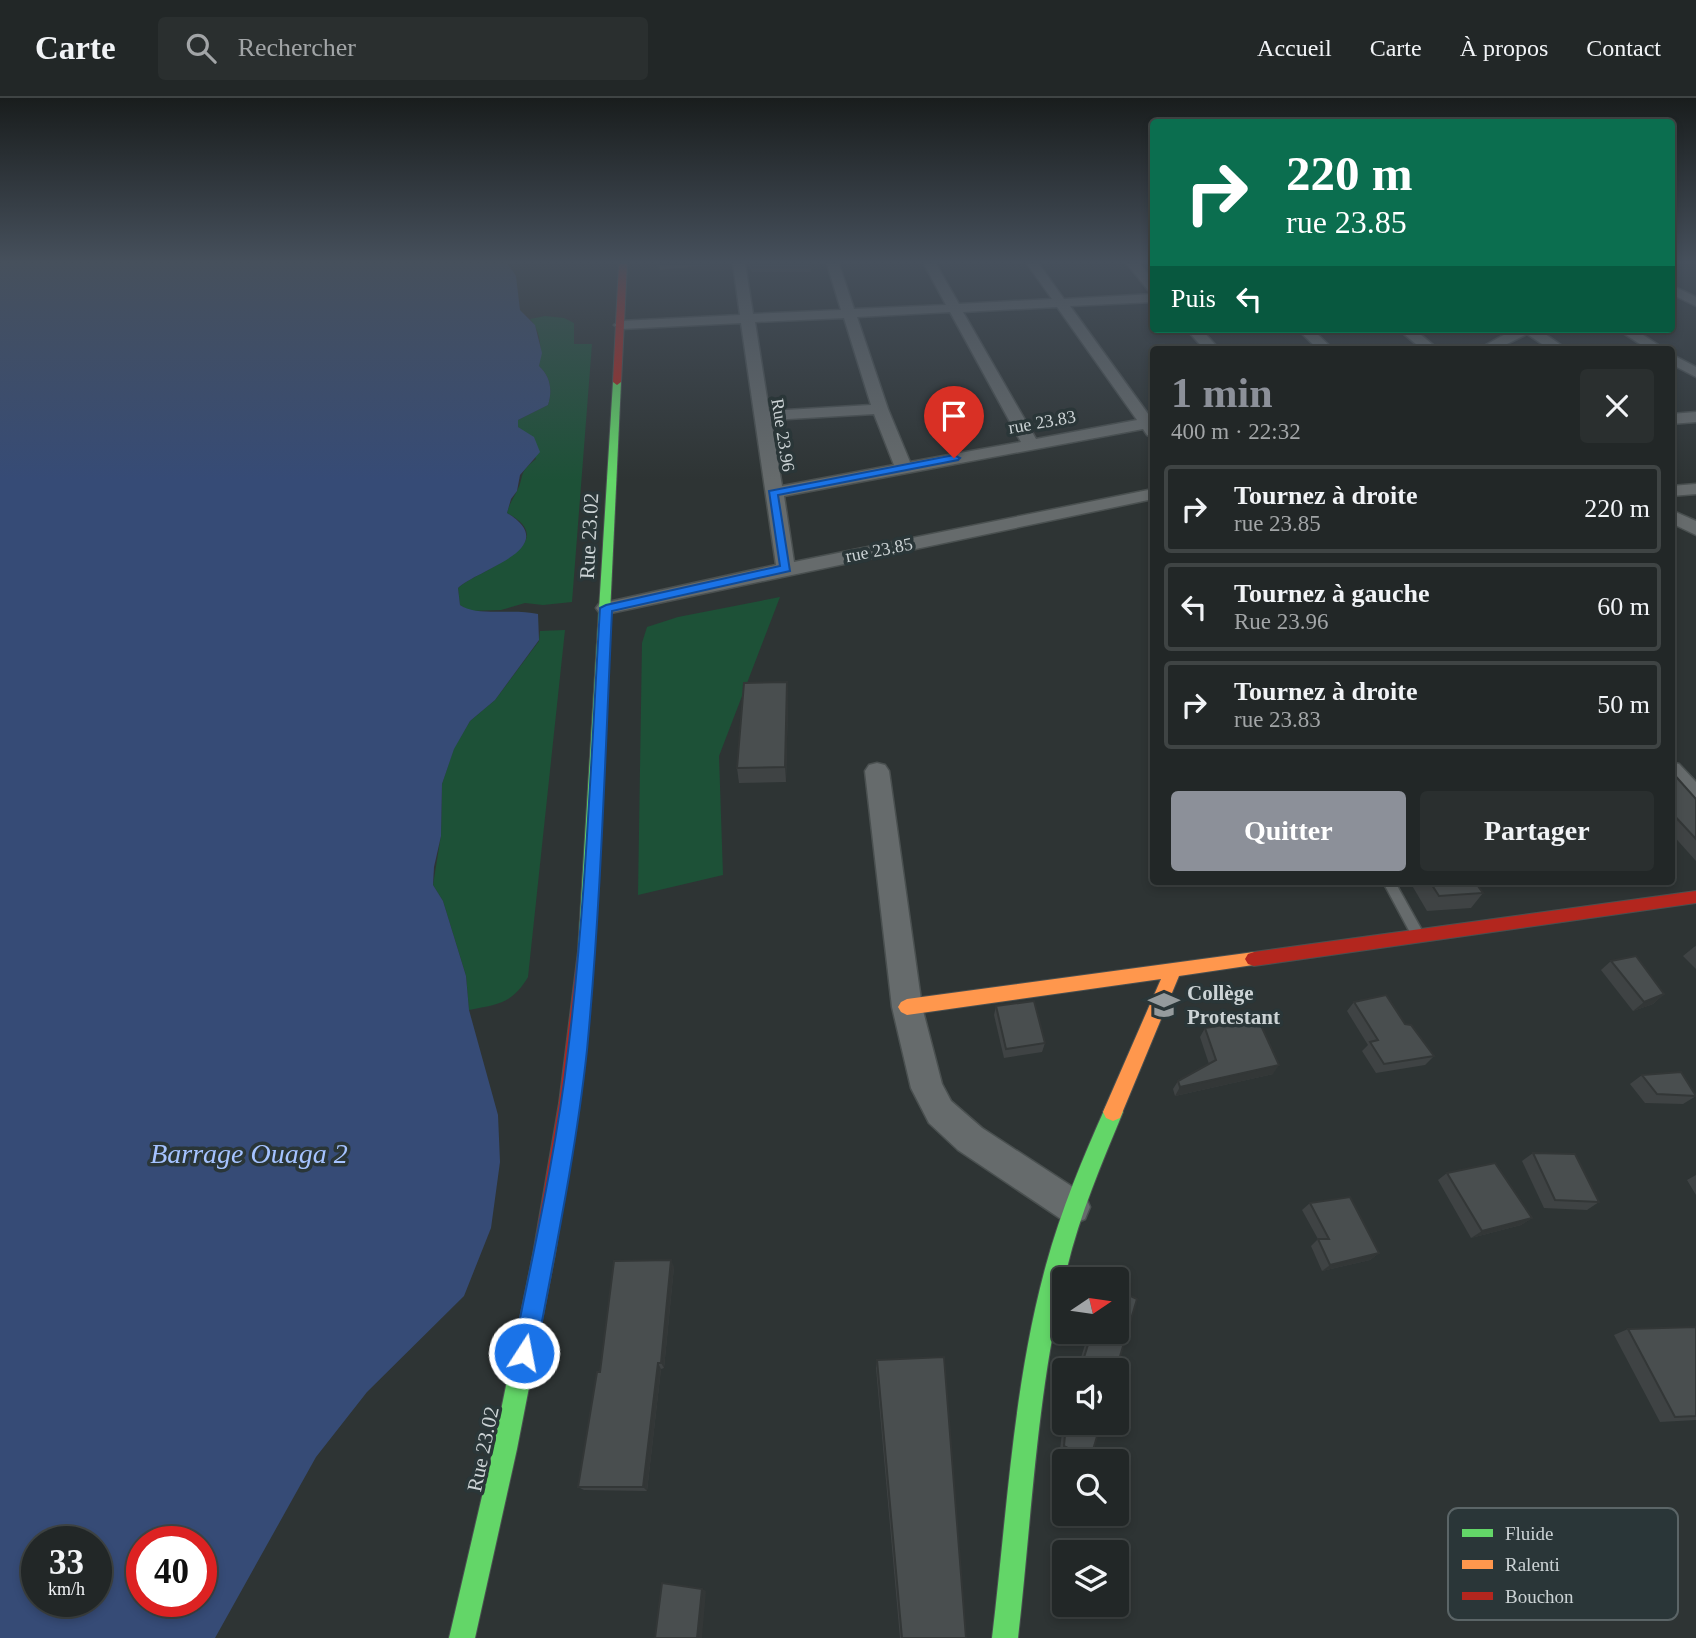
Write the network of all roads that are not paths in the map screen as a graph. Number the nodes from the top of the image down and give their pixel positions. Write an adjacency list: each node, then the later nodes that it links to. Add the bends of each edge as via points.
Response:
1 (620, 336): 29 (street, Rue 23.02)
2 (750, 336): 15 (street, Rue 23.96)
3 (856, 336): 14 (street)
4 (969, 336): 20 (street)
5 (1085, 336): 18 (street)
6 (1513, 336): 9 (street)
7 (1538, 336): 10 (street)
8 (1635, 336): 11 (street)
9 (1493, 346)
10 (1555, 346)
11 (1652, 346)
12 (1675, 362): 13 (street)
13 (1696, 373)
14 (880, 409): 15 (street); 21 (street)
15 (761, 416): 24 (street, Rue 23.96)
16 (1696, 417): 17 (street)
17 (1675, 419)
18 (1150, 425)
19 (1150, 426): 20 (street, rue 23.83)
20 (1031, 444): 21 (street, rue 23.83)
21 (903, 467): 24 (street, rue 23.83)
22 (1696, 489): 23 (street)
23 (1675, 491)
24 (773, 493): 28 (street, Rue 23.96)
25 (1150, 495): 28 (street, rue 23.85)
26 (1675, 517): 27 (street)
27 (1696, 529)
28 (786, 569): 29 (street, rue 23.85)
29 (606, 608): 39 (street, Rue 23.02, via 590,904 566,1133 505,1449)
30 (877, 771): 37 (street)
31 (1675, 775): 32 (street)
32 (1696, 797)
33 (1391, 885): 35 (lane)
34 (1696, 897): 35 (street)
35 (1419, 936): 36 (street)
36 (1174, 969): 37 (street); 38 (street)
37 (907, 1007): 38 (street, via 928,1088 940,1112 970,1139)
38 (1073, 1207): 40 (street, via 1051,1287 1036,1377)
39 (462, 1638)
40 (1005, 1638)

